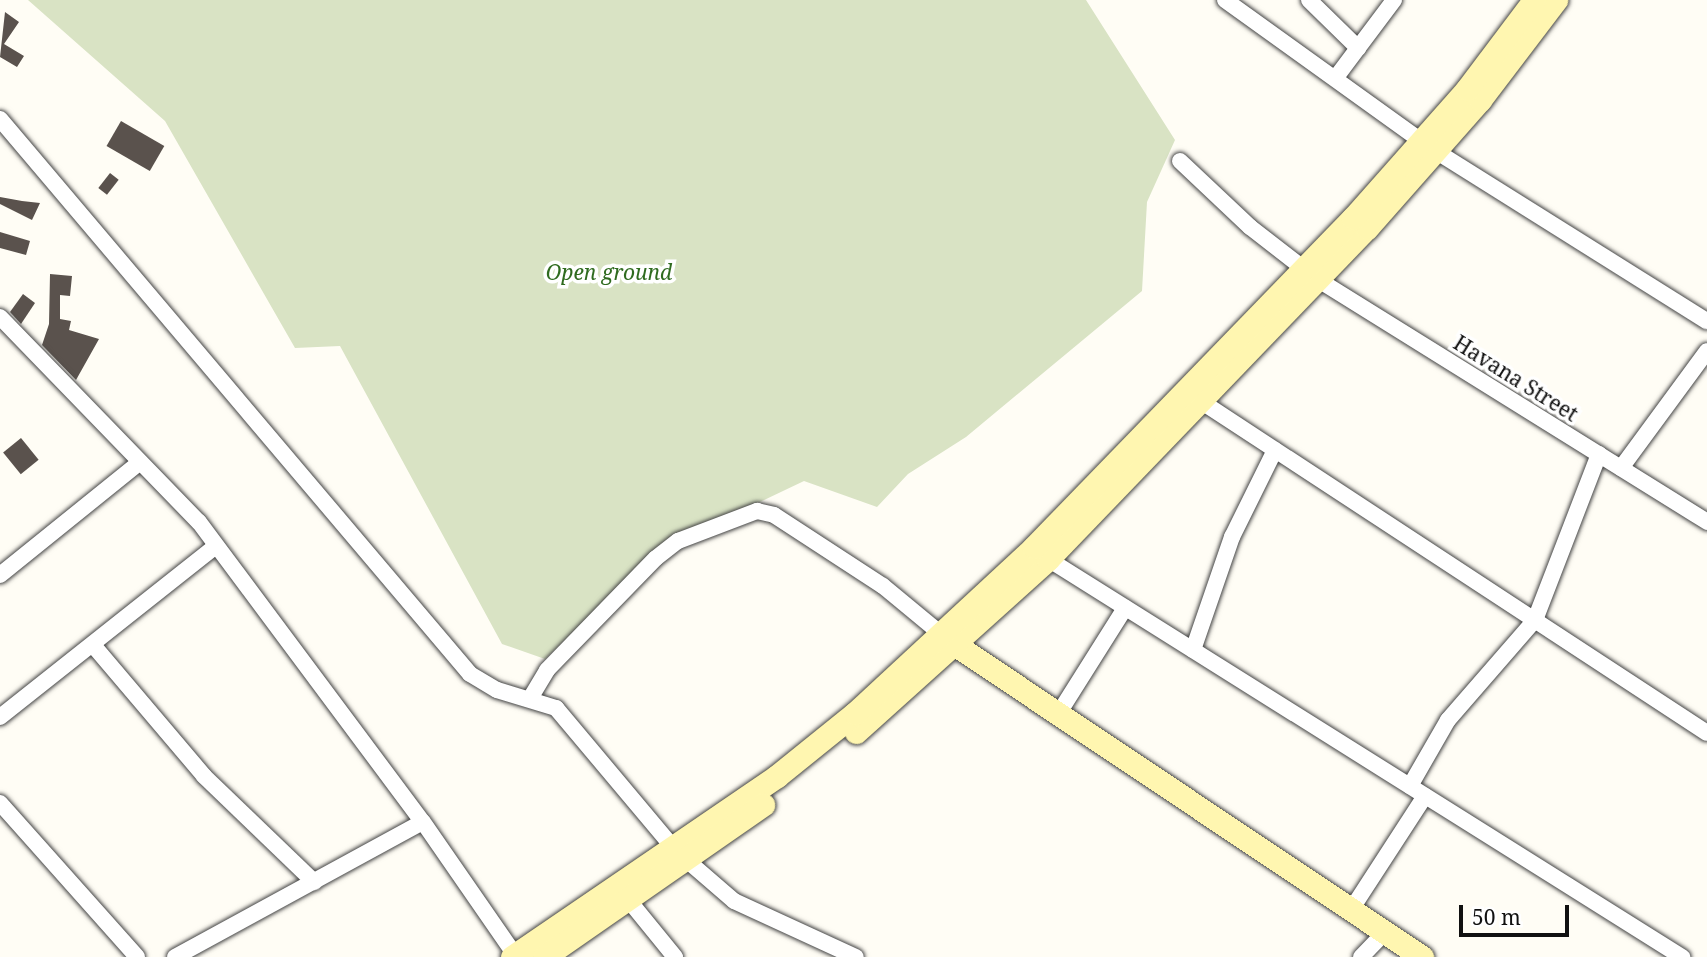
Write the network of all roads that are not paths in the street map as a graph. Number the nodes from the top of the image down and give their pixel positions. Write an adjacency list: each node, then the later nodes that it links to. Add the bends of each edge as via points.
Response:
1 (1226, 0): 7 (street)
2 (1309, 0): 6 (street)
3 (1394, 0): 6 (street)
4 (1556, 0): 9 (main road)
5 (1532, 1): 9 (main road)
6 (1358, 48): 7 (street)
7 (1337, 76): 9 (street)
8 (0, 119): 29 (street, via 470,674 497,690)
9 (1427, 144): 11 (main road); 12 (street)
10 (1180, 161): 11 (street, Havana Street)
11 (1310, 273): 15 (main road); 17 (street, Havana Street); 26 (main road, via 1034,547)
12 (1707, 321)
13 (3, 328): 18 (street)
14 (1707, 351): 19 (street)
15 (1199, 400): 16 (street); 22 (main road)
16 (1275, 450): 25 (street); 28 (street, via 1231,537)
17 (1599, 454): 19 (street, Havana Street); 25 (street)
18 (140, 463): 21 (street); 23 (street)
19 (1621, 468): 20 (street, Havana Street)
20 (1707, 522)
21 (216, 546): 27 (street); 36 (street)
22 (1048, 559): 24 (street); 26 (main road)
23 (0, 575)
24 (1125, 608): 28 (street); 31 (street)
25 (1535, 620): 32 (street); 33 (street, via 1448,720)
26 (948, 640): 29 (street, via 842,558 774,515 757,511 678,541 656,558 547,670); 31 (main road); 37 (main road, via 865,724)
27 (93, 645): 30 (street); 38 (street, via 204,776)
28 (1193, 650): 33 (street)
29 (531, 697): 37 (street, via 556,708 580,732)
30 (2, 713)
31 (1057, 716): 40 (main road)
32 (1707, 733)
33 (1410, 786): 34 (street)
34 (1425, 796): 40 (street); 50 (street)
35 (0, 803): 44 (street)
36 (423, 822): 38 (street); 43 (street)
37 (681, 856): 39 (main road); 47 (street, via 734,901)
38 (314, 882): 45 (street)
39 (624, 894): 42 (main road); 43 (main road); 46 (street)
40 (1351, 910): 41 (main road)
41 (1385, 932): 48 (street); 49 (main road)
42 (554, 955)
43 (513, 956)
44 (137, 957)
45 (175, 957)
46 (675, 957)
47 (856, 957)
48 (1361, 957)
49 (1422, 957)
50 (1682, 957)

